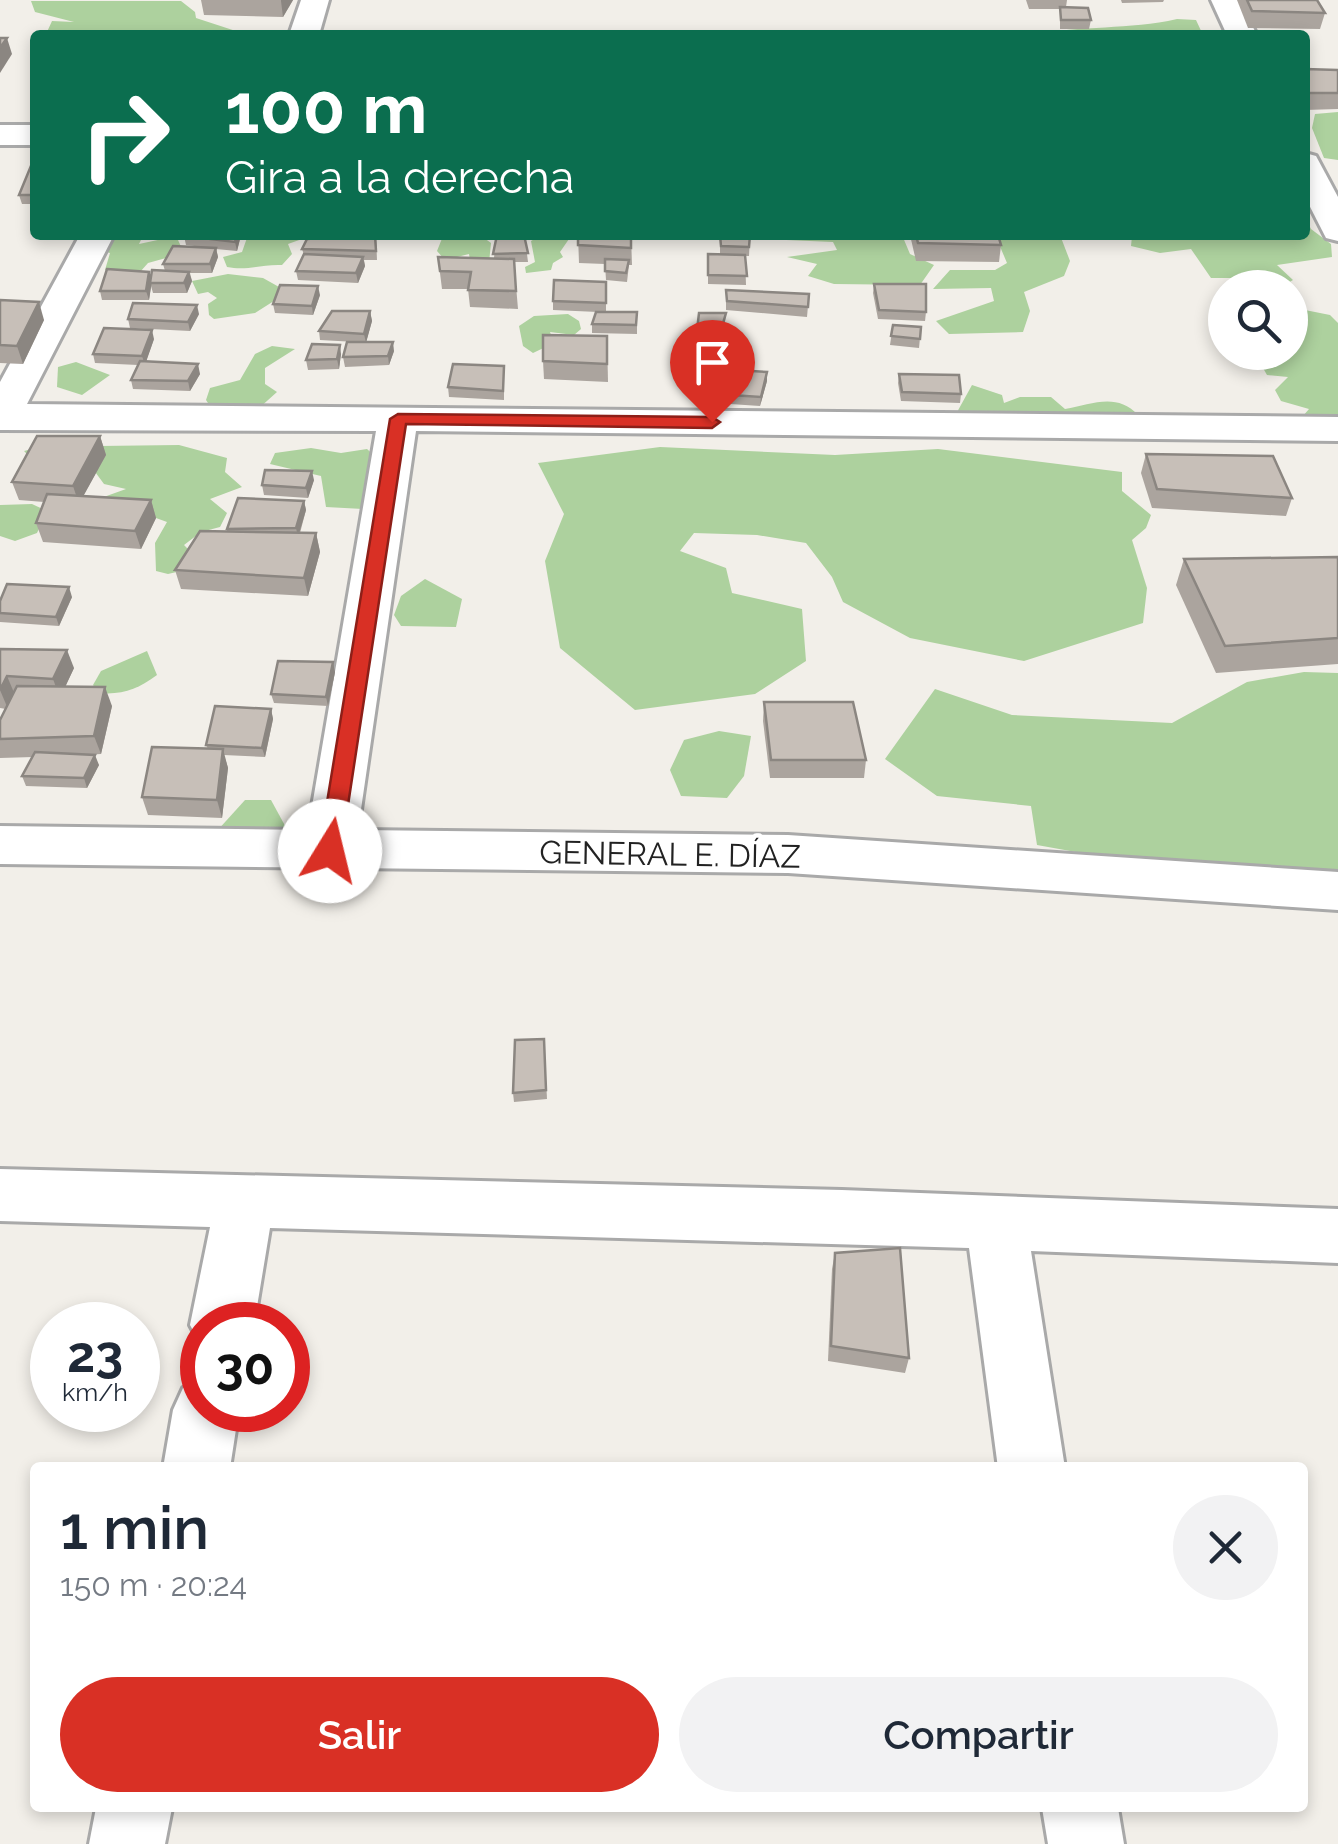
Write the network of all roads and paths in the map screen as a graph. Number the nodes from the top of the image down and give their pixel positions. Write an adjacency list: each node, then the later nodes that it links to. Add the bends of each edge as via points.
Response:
1 (315, 0): 3 (street)
2 (1225, 0): 4 (street)
3 (306, 30)
4 (1240, 30)
5 (0, 135): 6 (street)
6 (30, 136)
7 (1310, 174): 8 (street)
8 (1338, 231)
9 (94, 240): 10 (street)
10 (0, 416): 11 (street)
11 (398, 419): 12 (street); 14 (street)
12 (1338, 429)
13 (0, 845): 14 (street, GENERAL E. DÍAZ)
14 (330, 851): 15 (street, GENERAL E. DÍAZ, via 788,854)
15 (1338, 891)
16 (0, 1195): 17 (street)
17 (244, 1201): 18 (street); 20 (street)
18 (996, 1223): 19 (street); 23 (street)
19 (1338, 1236)
20 (226, 1302)
21 (202, 1432): 22 (street)
22 (197, 1462)
23 (1031, 1462)
24 (133, 1812): 26 (street)
25 (1081, 1812): 27 (street)
26 (127, 1844)
27 (1086, 1844)

